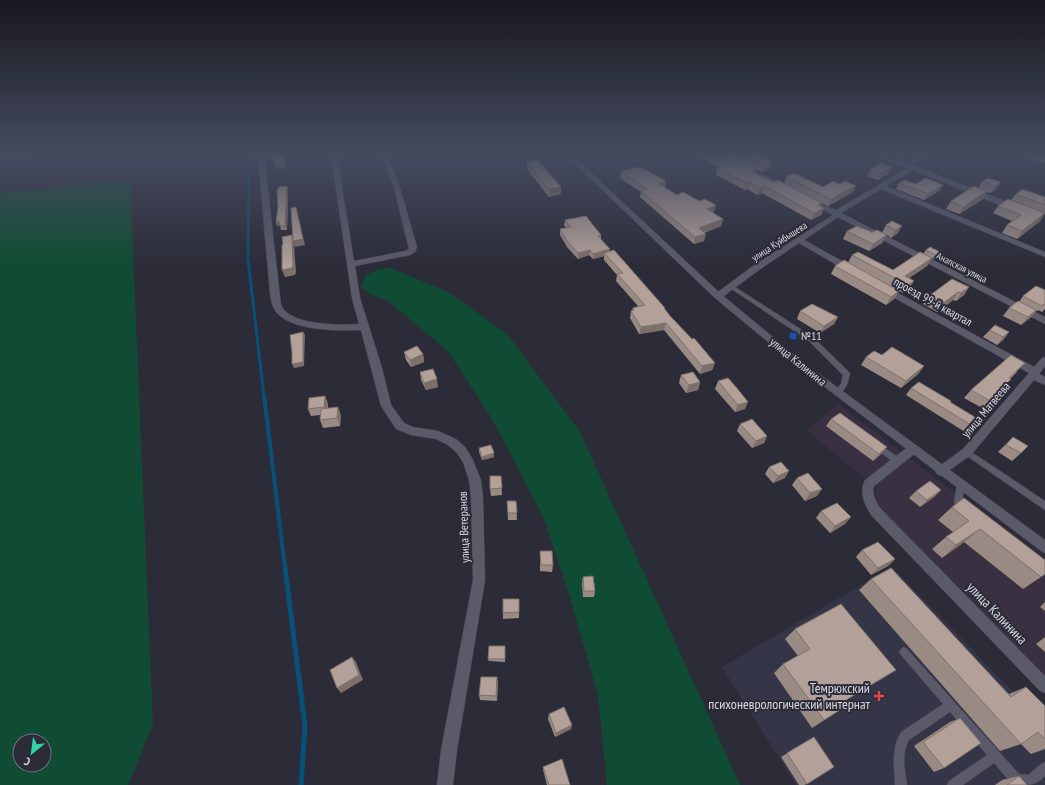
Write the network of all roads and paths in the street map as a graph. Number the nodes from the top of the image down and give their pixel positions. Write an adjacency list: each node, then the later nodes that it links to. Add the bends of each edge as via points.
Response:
1 (264, 192): 19 (street, via 273,281 280,311 287,317 319,326)
2 (340, 192): 13 (street, улица Ветеранов)
3 (398, 192): 13 (street, via 412,250)
4 (608, 192): 17 (street, улица Калинина)
5 (794, 192): 10 (street, Анапская улица)
6 (872, 192): 10 (street, улица Куйбышева, via 839,211)
7 (894, 192): 12 (street)
8 (974, 192): 9 (street)
9 (1023, 211)
10 (837, 215): 11 (street, улица Куйбышева); 18 (street, Анапская улица)
11 (798, 240): 14 (street); 16 (street, улица Куйбышева)
12 (1045, 255)
13 (351, 264): 19 (street, улица Ветеранов)
14 (861, 275)
15 (875, 283): 21 (street, проезд 99-й квартал)
16 (732, 287): 17 (street, улица Куйбышева); 23 (lane, via 811,339 847,374)
17 (718, 296): 23 (street, улица Калинина)
18 (1045, 321)
19 (364, 327): 38 (street, улица Ветеранов, via 386,406 393,417 400,426 411,431 438,435 452,442 462,450 475,480 479,580)
20 (1045, 360): 21 (street, улица Матвеева)
21 (1034, 373): 22 (street, проезд 99-й квартал); 26 (street, улица Матвеева)
22 (1045, 381)
23 (838, 394): 25 (street, улица Калинина)
24 (868, 439): 27 (lane)
25 (913, 449): 27 (street); 28 (street, улица Калинина)
26 (967, 452): 28 (street, улица Матвеева); 30 (lane)
27 (898, 461): 34 (street, улица Калинина, via 869,483 867,498 875,511)
28 (941, 471): 29 (street, улица Калинина)
29 (961, 485): 31 (lane, via 959,506); 32 (street, улица Калинина)
30 (1045, 506)
31 (970, 516)
32 (1045, 547)
33 (904, 652): 35 (lane)
34 (1045, 686)
35 (951, 705): 36 (lane); 39 (lane, via 900,742)
36 (995, 756): 37 (lane, via 1023,783 1028,783); 40 (lane)
37 (1045, 768)
38 (445, 785)
39 (900, 785)
40 (953, 785)

